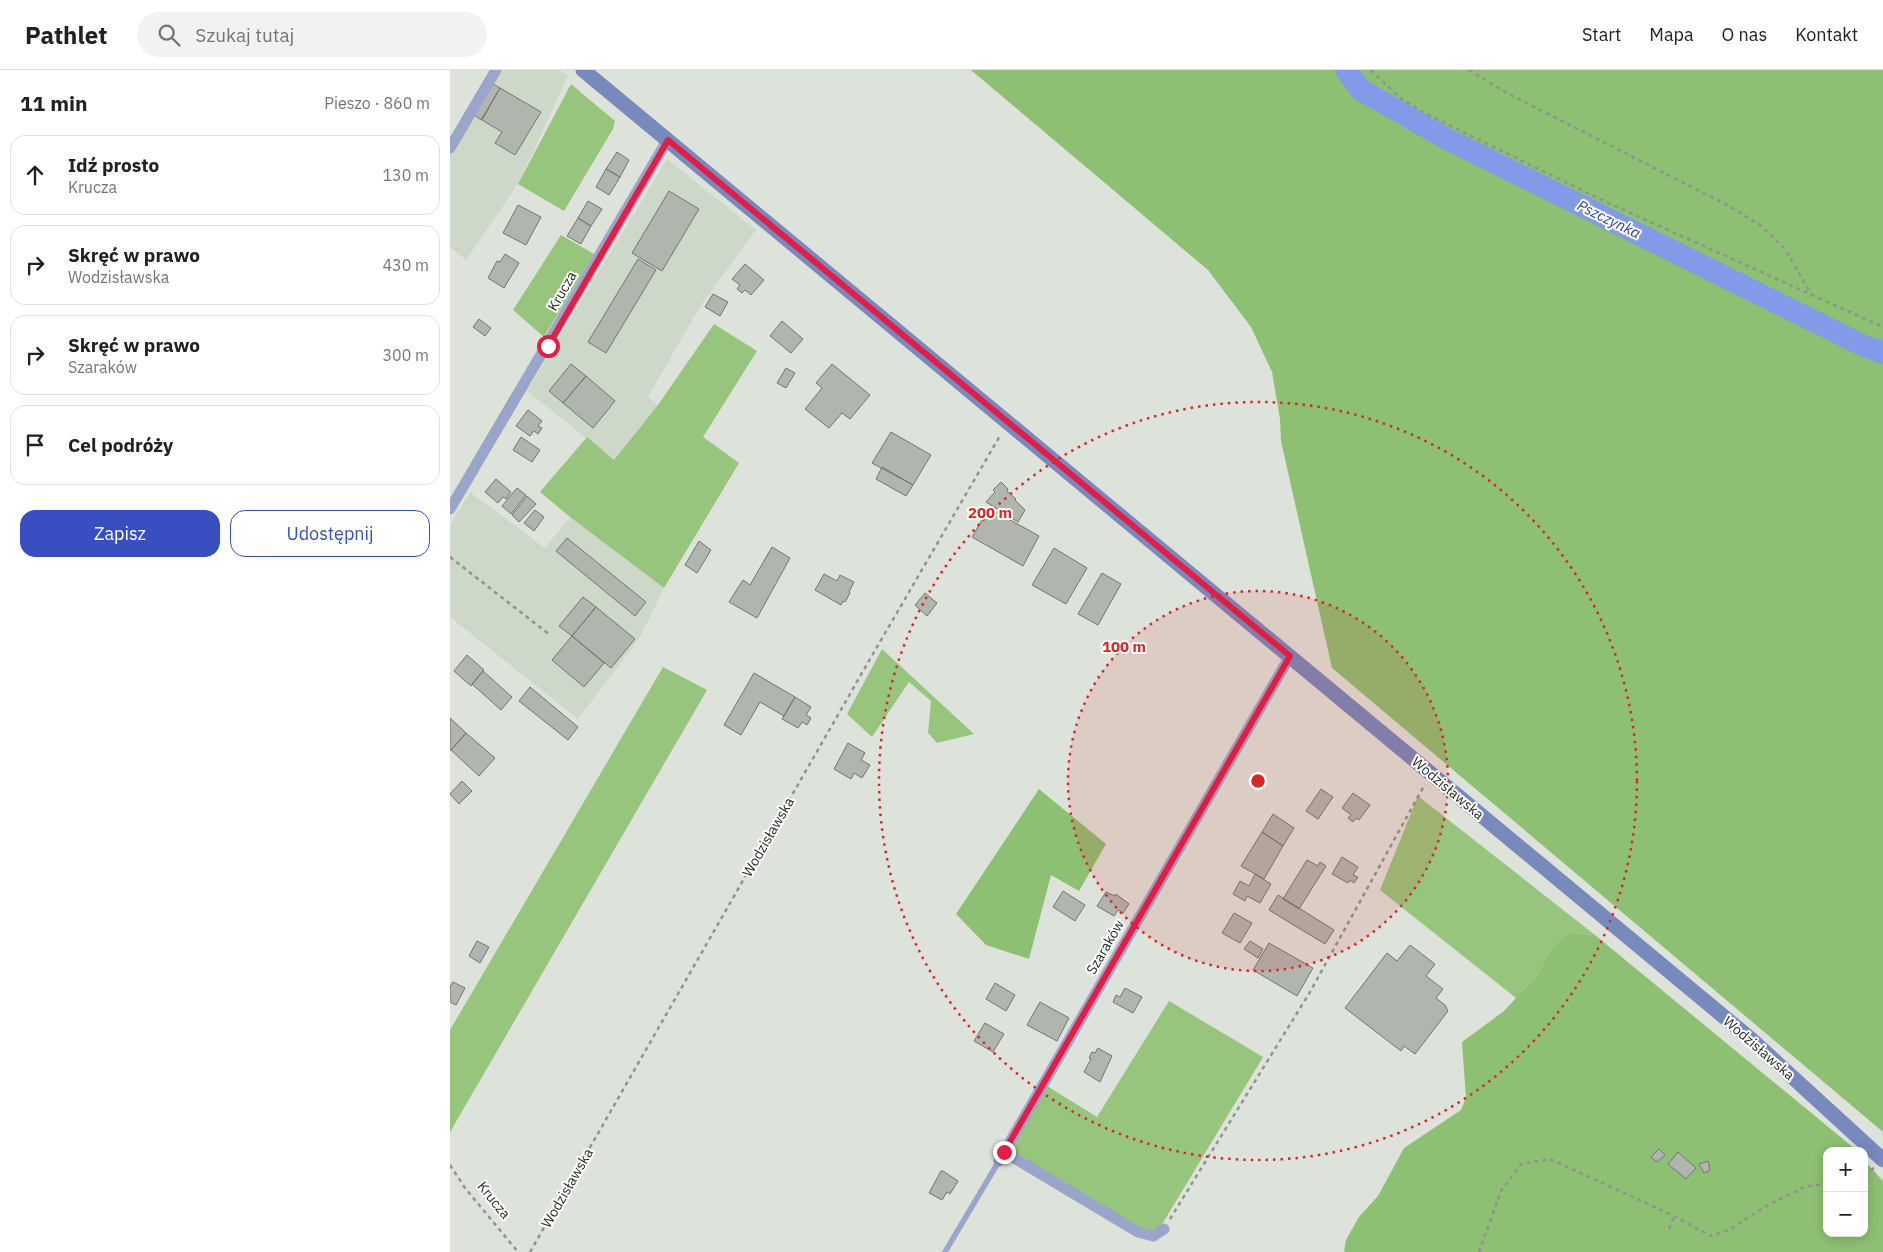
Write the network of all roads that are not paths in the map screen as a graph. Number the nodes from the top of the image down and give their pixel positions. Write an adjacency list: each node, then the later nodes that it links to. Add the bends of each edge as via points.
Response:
1 (496, 70): 4 (street)
2 (583, 70): 3 (main road, Wodzisławska)
3 (668, 140): 5 (street, Krucza); 6 (main road, Wodzisławska)
4 (450, 148)
5 (450, 509)
6 (1290, 656): 7 (street, Szaraków); 8 (main road, Wodzisławska, via 1752,1040)
7 (1001, 1157): 9 (street, via 1138,1232 1152,1236); 10 (lane, Szaraków)
8 (1879, 1163)
9 (1164, 1229)
10 (945, 1252)

